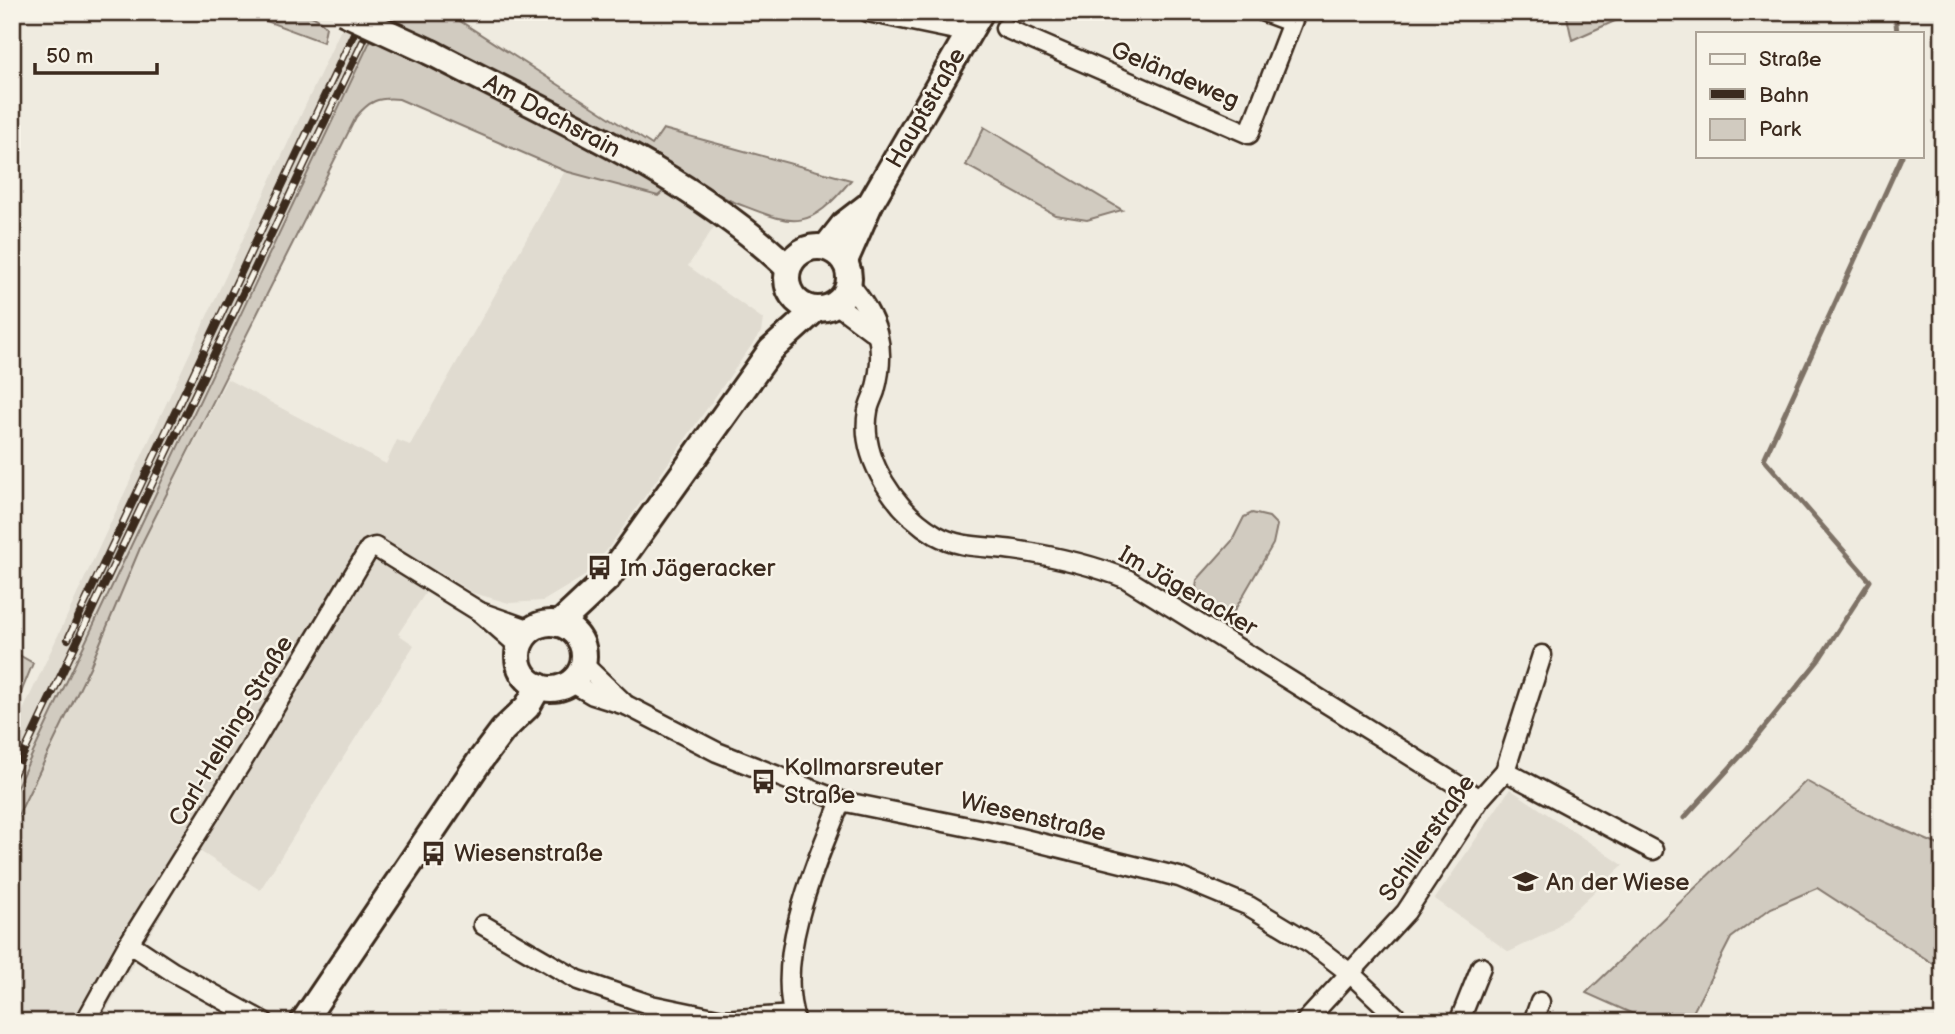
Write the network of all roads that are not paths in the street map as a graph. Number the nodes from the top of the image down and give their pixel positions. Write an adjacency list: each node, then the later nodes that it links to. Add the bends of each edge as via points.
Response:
1 (343, 12): 7 (main road, Am Dachsrain, bridge, via 432,53 678,183 753,235 775,237)
2 (868, 12): 5 (street)
3 (1264, 12): 4 (street)
4 (1294, 17): 6 (street, Geländeweg, via 1249,134)
5 (975, 23): 8 (main road, Hauptstraße, via 870,204)
6 (1005, 28)
7 (794, 260): 8 (main road); 9 (main road, via 787,283)
8 (834, 281): 9 (main road, via 805,307); 10 (main road); 17 (street, Im Jägeracker, via 876,334 881,355 868,412 870,443 890,494 937,536 972,547 1013,549 1090,564 1127,579)
9 (792, 296): 10 (main road)
10 (771, 350): 11 (main road)
11 (567, 629): 12 (main road, via 545,624); 14 (main road, via 583,646)
12 (525, 638): 15 (main road, via 520,665); 21 (street, Carl-Helbing-Straße, via 375,547 365,553)
13 (1542, 655): 16 (street, Schillerstraße)
14 (577, 673): 15 (main road, via 557,688); 18 (street, Wiesenstraße, via 593,695 628,706 717,752)
15 (533, 682): 28 (main road, via 527,707 503,730)
16 (1505, 771): 17 (street, Schillerstraße); 19 (street)
17 (1480, 799): 23 (street, Schillerstraße, via 1406,912)
18 (841, 801): 23 (street, Wiesenstraße, via 1179,877 1249,906); 25 (street, via 815,864 792,946 789,965)
19 (1653, 850)
20 (482, 925): 25 (street, via 578,980 651,1005 723,1020)
21 (130, 943): 26 (street, Carl-Helbing-Straße); 27 (street)
22 (1481, 967): 31 (street)
23 (1351, 974): 29 (street, Schillerstraße); 30 (street, Wiesenstraße)
24 (1540, 1002): 32 (street)
25 (794, 1019)
26 (85, 1022)
27 (264, 1022)
28 (303, 1022)
29 (1305, 1022)
30 (1402, 1022)
31 (1459, 1022)
32 (1533, 1022)

